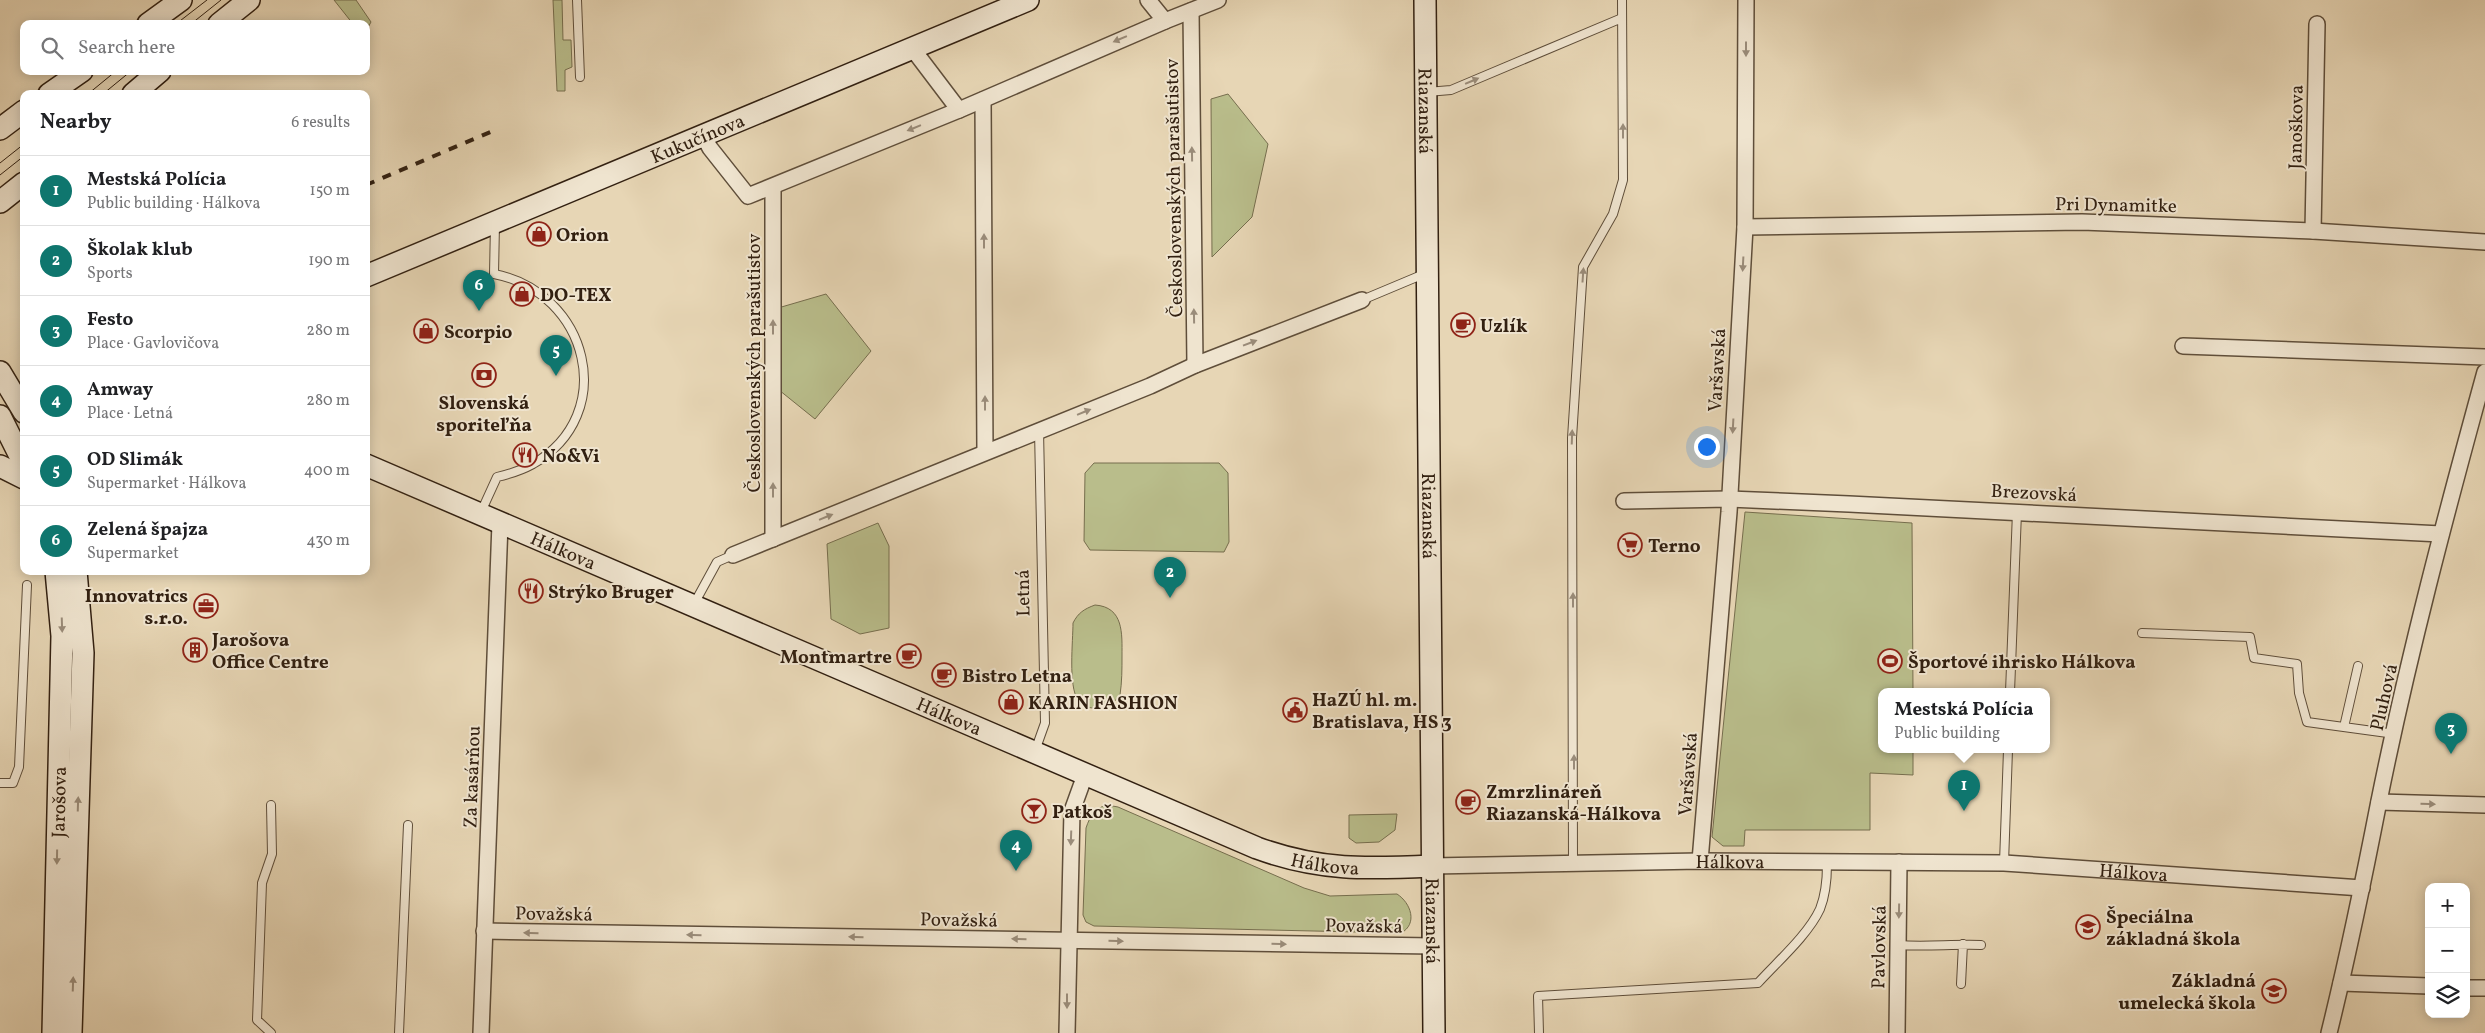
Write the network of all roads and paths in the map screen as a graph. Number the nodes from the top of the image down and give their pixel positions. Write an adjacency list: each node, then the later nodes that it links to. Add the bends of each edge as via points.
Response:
1 (181, 0): 12 (street)
2 (249, 0): 13 (street)
3 (577, 0): 19 (lane)
4 (1028, 0): 16 (street, Kukučínova)
5 (1148, 0): 14 (street)
6 (1218, 0): 10 (street)
7 (1425, 0): 22 (street, Riazanská)
8 (1622, 0): 11 (lane)
9 (1746, 0): 32 (street, Varšavská, one-way to 32)
10 (1191, 11): 14 (street); 40 (street, Československých parašutistov, one-way to 10)
11 (1622, 18): 22 (lane, one-way to 11, via 1451,90); 80 (lane, one-way to 11, via 1572,438 1583,267 1613,214 1623,180)
12 (154, 20)
13 (224, 20)
14 (1165, 21): 23 (street, one-way to 23)
15 (2317, 24): 33 (street, Janoškova)
16 (912, 48): 24 (street); 27 (street, Kukučínova)
17 (76, 75): 20 (street)
18 (155, 75): 21 (street)
19 (580, 77)
20 (55, 90)
21 (138, 90)
22 (1425, 92): 35 (street, Riazanská)
23 (980, 102): 24 (street); 47 (street, one-way to 23)
24 (959, 110): 29 (street, one-way to 29)
25 (20, 114): 26 (street)
26 (0, 129)
27 (703, 135): 29 (street, via 748,196); 31 (street, Kukučínova)
28 (20, 186): 30 (street)
29 (771, 187): 58 (street, Československých parašutistov, one-way to 29)
30 (0, 202)
31 (494, 222): 36 (street, Kukučínova); 55 (lane, via 494,274 525,283 555,306 576,339 582,355 584,378 580,405 564,436 533,464 498,477)
32 (1745, 227): 33 (street, Pri Dynamitke, via 2082,222); 52 (street, Varšavská, one-way to 52)
33 (2313, 231): 34 (street, Pri Dynamitke)
34 (2485, 242)
35 (1428, 272): 37 (lane); 82 (street, Riazanská)
36 (370, 274)
37 (1362, 300): 40 (street, one-way to 37)
38 (2183, 346): 39 (street)
39 (2485, 357)
40 (1195, 365): 46 (street, one-way to 40)
41 (0, 372): 43 (street)
42 (2485, 372): 57 (street, Pluhová)
43 (20, 407)
44 (20, 415): 45 (street)
45 (1, 421): 48 (street)
46 (1039, 430): 47 (street); 70 (lane, Letná, via 1045,723)
47 (985, 452): 58 (street, one-way to 47)
48 (20, 457)
49 (0, 466): 51 (street)
50 (370, 467): 55 (street, Hálkova)
51 (20, 476)
52 (1729, 499): 53 (street, Brezovská); 54 (street, Brezovská); 77 (street, Varšavská)
53 (1624, 501)
54 (2018, 511): 57 (street, Brezovská); 66 (lane)
55 (480, 514): 56 (street, Hálkova)
56 (500, 523): 63 (street, Hálkova); 84 (street, Za kasárňou)
57 (2441, 534): 68 (street, Pluhová)
58 (769, 540): 59 (street)
59 (733, 555): 63 (lane, via 718,562)
60 (56, 575): 95 (street, Jarošova, one-way to 95, via 62,636)
61 (78, 576): 96 (street, Jarošova, one-way to 61, via 83,653)
62 (27, 586): 72 (lane, via 19,767 13,782)
63 (693, 606): 70 (street, Hálkova)
64 (2142, 632): 67 (lane, via 2250,637 2254,658 2297,664 2298,692 2307,722)
65 (2358, 666): 67 (lane)
66 (2010, 688)
67 (2344, 727): 68 (lane)
68 (2395, 734): 73 (street, Pluhová)
69 (2008, 753): 79 (lane)
70 (1034, 754): 71 (street, Hálkova)
71 (1086, 775): 82 (street, Hálkova, via 1248,844 1294,860 1367,869); 85 (street, one-way to 85, via 1072,811)
72 (0, 783)
73 (2379, 802): 75 (street, one-way to 75); 83 (street, Pluhová)
74 (271, 805): 97 (lane, via 272,854 262,883 256,1020)
75 (2485, 805)
76 (408, 825): 98 (lane)
77 (1700, 862): 80 (street, Hálkova); 81 (street, Hálkova)
78 (1899, 862): 79 (street, Hálkova); 81 (street, Hálkova); 86 (street, Pavlovská, one-way to 86)
79 (2004, 863): 83 (street, Hálkova)
80 (1573, 864): 82 (street, Hálkova)
81 (1827, 864): 102 (lane, via 1827,884 1819,910 1800,937 1758,983 1538,996)
82 (1432, 866): 89 (street, Riazanská)
83 (2362, 888): 90 (street, Pluhová)
84 (484, 932): 85 (street, Považská, one-way to 84); 99 (street, Za kasárňou)
85 (1068, 940): 89 (street, Považská, one-way to 89); 100 (street, one-way to 100)
86 (1898, 944): 87 (lane, via 1924,947); 103 (street, Pavlovská)
87 (1963, 944): 88 (lane); 91 (lane)
88 (1981, 945)
89 (1433, 946): 101 (street, Riazanská)
90 (2341, 983): 92 (street); 104 (street, Pluhová)
91 (1961, 984)
92 (2425, 986)
93 (2470, 988): 94 (street)
94 (2485, 988)
95 (53, 1033)
96 (71, 1033)
97 (270, 1033)
98 (399, 1033)
99 (481, 1033)
100 (1067, 1033)
101 (1434, 1033)
102 (1539, 1033)
103 (1897, 1033)
104 (2329, 1033)

